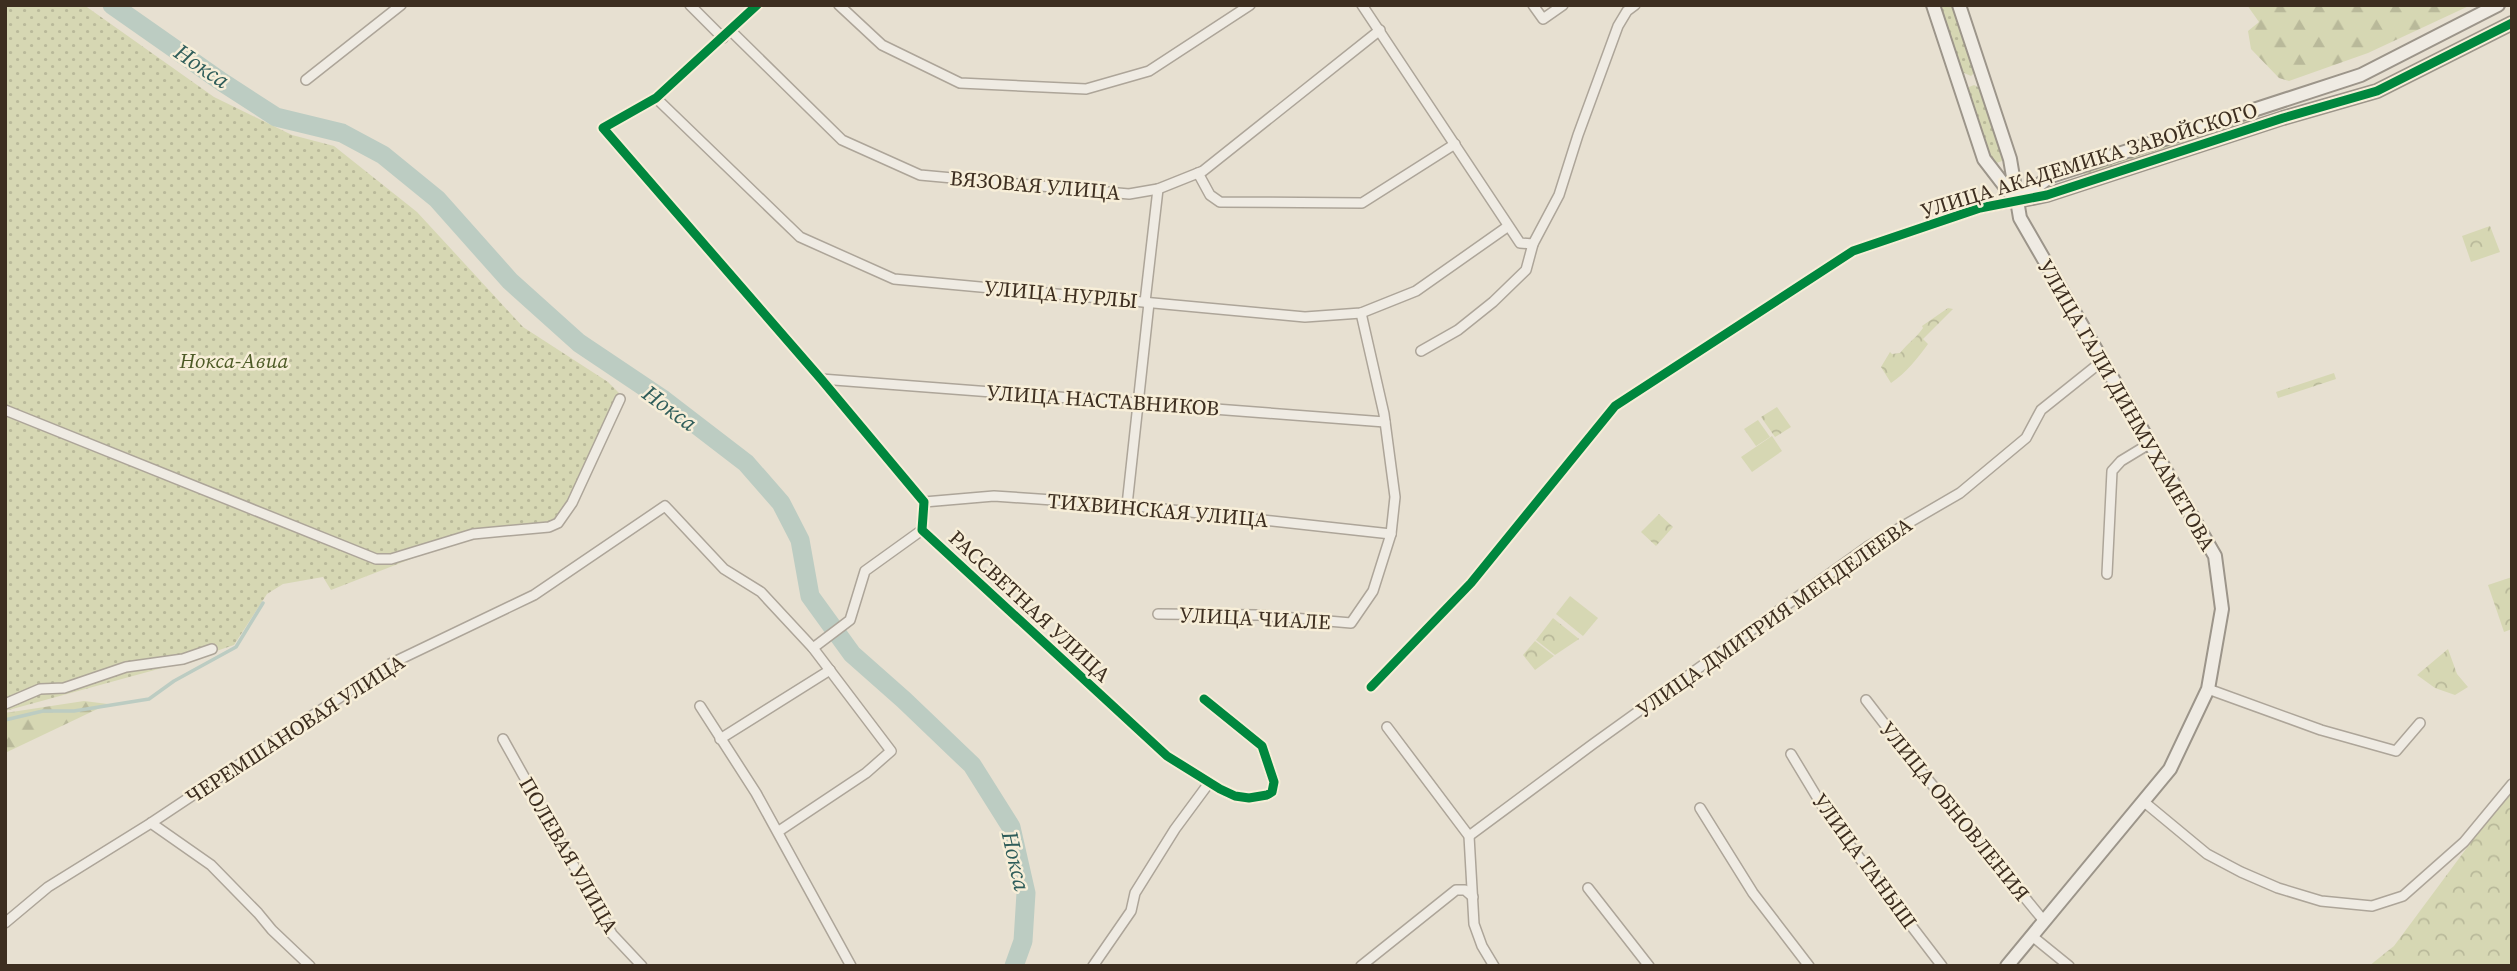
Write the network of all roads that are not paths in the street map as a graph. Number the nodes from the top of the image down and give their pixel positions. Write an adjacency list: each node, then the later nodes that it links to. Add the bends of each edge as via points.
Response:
1 (401, 5): 18 (street)
2 (690, 5): 16 (street)
3 (757, 5): 15 (street)
4 (839, 5): 5 (street, via 882,45 960,83 1086,89 1149,71)
5 (1250, 5)
6 (1362, 5): 14 (street)
7 (1534, 5): 8 (street, via 1543,19)
8 (1563, 5)
9 (1635, 5): 28 (street, via 1618,26 1559,195)
10 (1933, 5): 19 (street)
11 (1959, 5): 17 (street)
12 (2498, 5): 21 (street, УЛИЦА АКАДЕМИКА ЗАВОЙСКОГО, via 2361,75)
13 (2512, 23): 22 (street, УЛИЦА АКАДЕМИКА ЗАВОЙСКОГО, via 2377,91)
14 (1380, 30): 23 (street); 24 (street, ВЯЗОВАЯ УЛИЦА)
15 (731, 31): 16 (street); 25 (street, ВЯЗОВАЯ УЛИЦА, via 842,140 920,175 1129,194)
16 (723, 38): 20 (street)
17 (1984, 79): 19 (street); 26 (street, via 2010,159)
18 (306, 80)
19 (1959, 87): 26 (street, via 1984,159)
20 (656, 98): 29 (street, УЛИЦА НУРЛЫ, via 800,237 894,279); 33 (street, via 603,128)
21 (2260, 109): 22 (street); 26 (street, УЛИЦА АКАДЕМИКА ЗАВОЙСКОГО, via 2051,176)
22 (2266, 124): 26 (street, УЛИЦА АКАДЕМИКА ЗАВОЙСКОГО)
23 (1455, 144): 24 (street, via 1362,203 1220,202 1210,195); 27 (street)
24 (1198, 173): 25 (street, ВЯЗОВАЯ УЛИЦА)
25 (1158, 189): 29 (street)
26 (2017, 201): 32 (street, УЛИЦА ГАЛИ ДИНМУХАМЕТОВА, via 2020,218); 48 (street, УЛИЦА АКАДЕМИКА ЗАВОЙСКОГО, via 1980,208 1853,251 1615,406 1475,578)
27 (1507, 227): 28 (street, via 1520,243); 30 (street, УЛИЦА НУРЛЫ, via 1416,291)
28 (1533, 244): 31 (street, via 1526,270 1493,302)
29 (1147, 302): 30 (street, УЛИЦА НУРЛЫ, via 1305,317); 35 (street)
30 (1361, 313): 37 (street)
31 (1421, 351)
32 (2101, 362): 38 (street, УЛИЦА ГАЛИ ДИНМУХАМЕТОВА); 65 (street, УЛИЦА ДМИТРИЯ МЕНДЕЛЕЕВА, via 2041,410 2026,438 1960,493 1867,547)
33 (821, 379): 35 (street, УЛИЦА НАСТАВНИКОВ); 39 (street)
34 (620, 399): 36 (street, via 572,503 558,523 473,534 391,559 376,559)
35 (1140, 403): 37 (street, УЛИЦА НАСТАВНИКОВ); 40 (street)
36 (5, 410)
37 (1385, 422): 42 (street, via 1395,498)
38 (2149, 444): 43 (street, via 2112,471); 49 (street, УЛИЦА ГАЛИ ДИНМУХАМЕТОВА, via 2215,556 2222,609)
39 (924, 502): 40 (street, ТИХВИНСКАЯ УЛИЦА, via 994,496); 41 (street, РАССВЕТНАЯ УЛИЦА)
40 (1127, 505): 42 (street, ТИХВИНСКАЯ УЛИЦА)
41 (922, 530): 45 (street, via 864,571 850,620); 59 (street, РАССВЕТНАЯ УЛИЦА, via 1167,756)
42 (1391, 534): 44 (street, УЛИЦА ЧИАЛЕ, via 1373,590 1351,623 1258,615)
43 (2107, 574)
44 (1158, 614)
45 (813, 648): 47 (street); 63 (street, ЧЕРЕМШАНОВАЯ УЛИЦА, via 761,592 724,569 665,506 534,595 390,664)
46 (212, 649): 52 (street, via 183,659 126,667 64,688 40,689)
47 (830, 670): 57 (street); 64 (street, via 891,751)
48 (1371, 687)
49 (2208, 689): 54 (street, via 2320,730 2396,751); 61 (street, УЛИЦА ГАЛИ ДИНМУХАМЕТОВА, via 2170,769)
50 (1204, 699): 59 (street, РАССВЕТНАЯ УЛИЦА, via 1262,746 1274,782 1272,792 1249,798)
51 (1866, 700): 68 (street, УЛИЦА ОБНОВЛЕНИЯ)
52 (5, 704)
53 (700, 706): 57 (street)
54 (2420, 723)
55 (1387, 727): 65 (street)
56 (503, 739): 72 (street, ПОЛЕВАЯ УЛИЦА, via 612,934)
57 (720, 739): 64 (street)
58 (1791, 754): 79 (street, УЛИЦА ТАНЫШ, via 1832,822)
59 (1209, 783): 74 (street, via 1175,829 1135,893 1130,911)
60 (2512, 783): 61 (street, via 2464,842 2403,897 2372,906 2321,901 2241,872 2207,854)
61 (2143, 801): 68 (street, УЛИЦА ГАЛИ ДИНМУХАМЕТОВА)
62 (1700, 808): 78 (street, via 1753,893)
63 (151, 823): 69 (street, ЧЕРЕМШАНОВАЯ УЛИЦА, via 48,887); 71 (street, via 211,865)
64 (779, 831): 73 (street)
65 (1469, 836): 67 (street)
66 (1588, 888): 77 (street)
67 (1473, 897): 75 (street, via 1456,890); 76 (street, via 1474,924)
68 (2044, 921): 70 (street, УЛИЦА ГАЛИ ДИНМУХАМЕТОВА)
69 (5, 923)
70 (2032, 936): 80 (street, УЛИЦА ГАЛИ ДИНМУХАМЕТОВА); 81 (street)
71 (310, 966)
72 (642, 966)
73 (851, 966)
74 (1093, 966)
75 (1361, 966)
76 (1494, 966)
77 (1649, 966)
78 (1809, 966)
79 (1942, 966)
80 (2007, 966)
81 (2069, 966)

